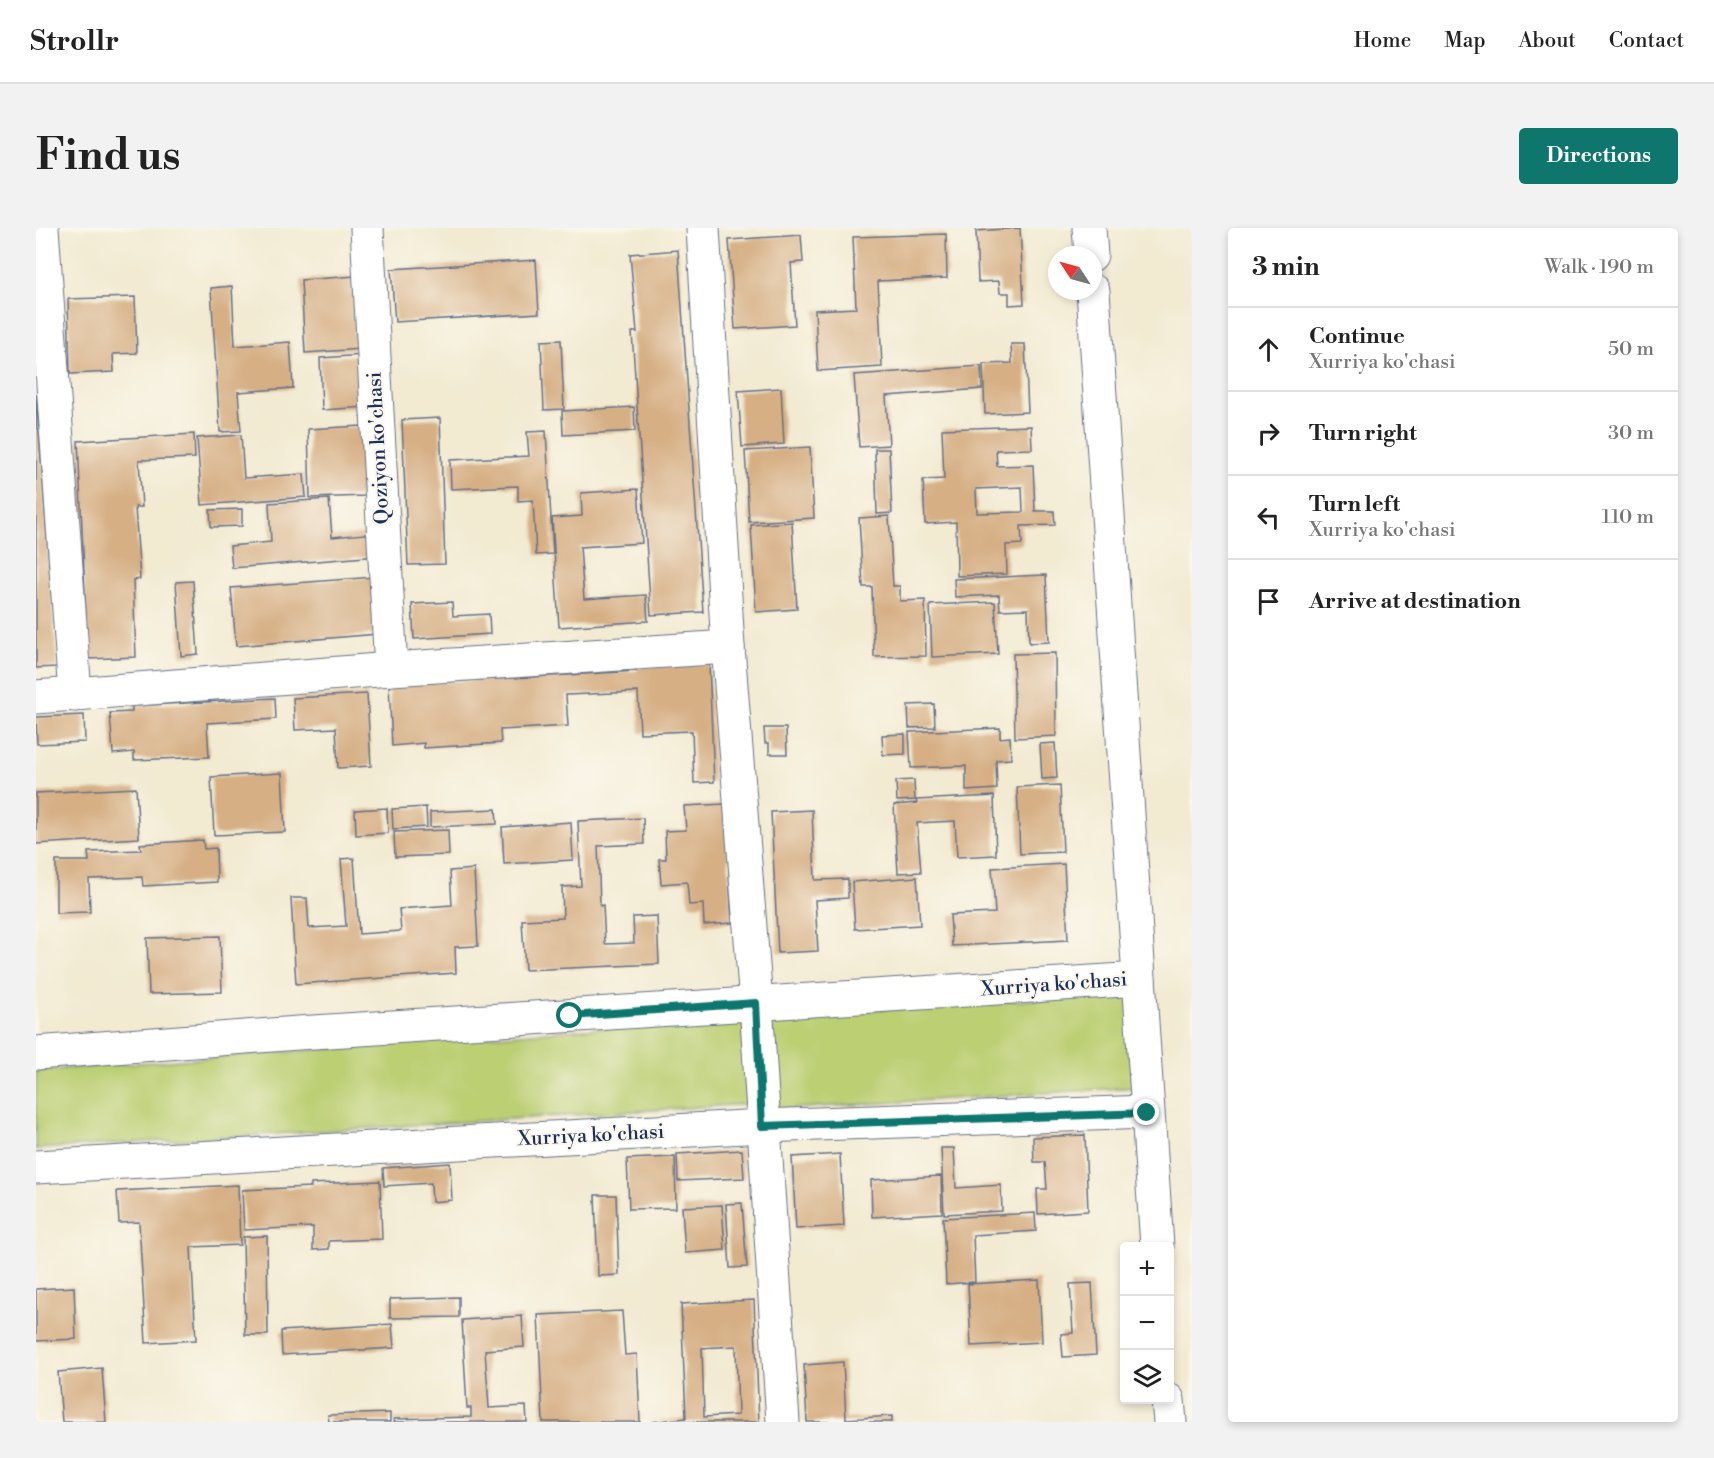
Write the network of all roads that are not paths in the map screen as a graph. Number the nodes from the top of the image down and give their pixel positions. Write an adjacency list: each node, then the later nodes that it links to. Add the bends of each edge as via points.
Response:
1 (42, 228): 9 (street)
2 (367, 228): 8 (street, Qoziyon ko'chasi)
3 (703, 228): 7 (street)
4 (1089, 228): 5 (street)
5 (1090, 246)
6 (1094, 300): 11 (street)
7 (728, 647): 8 (street); 12 (street)
8 (392, 669): 9 (street)
9 (75, 695): 10 (street)
10 (36, 697)
11 (1139, 979): 12 (street, Xurriya ko'chasi); 14 (street)
12 (756, 1003): 13 (street, Xurriya ko'chasi); 15 (street)
13 (36, 1053)
14 (1147, 1113): 15 (street, Xurriya ko'chasi); 17 (street)
15 (762, 1126): 16 (street, Xurriya ko'chasi); 19 (street)
16 (36, 1167)
17 (1157, 1242)
18 (1168, 1404): 20 (street)
19 (783, 1422)
20 (1170, 1422)

